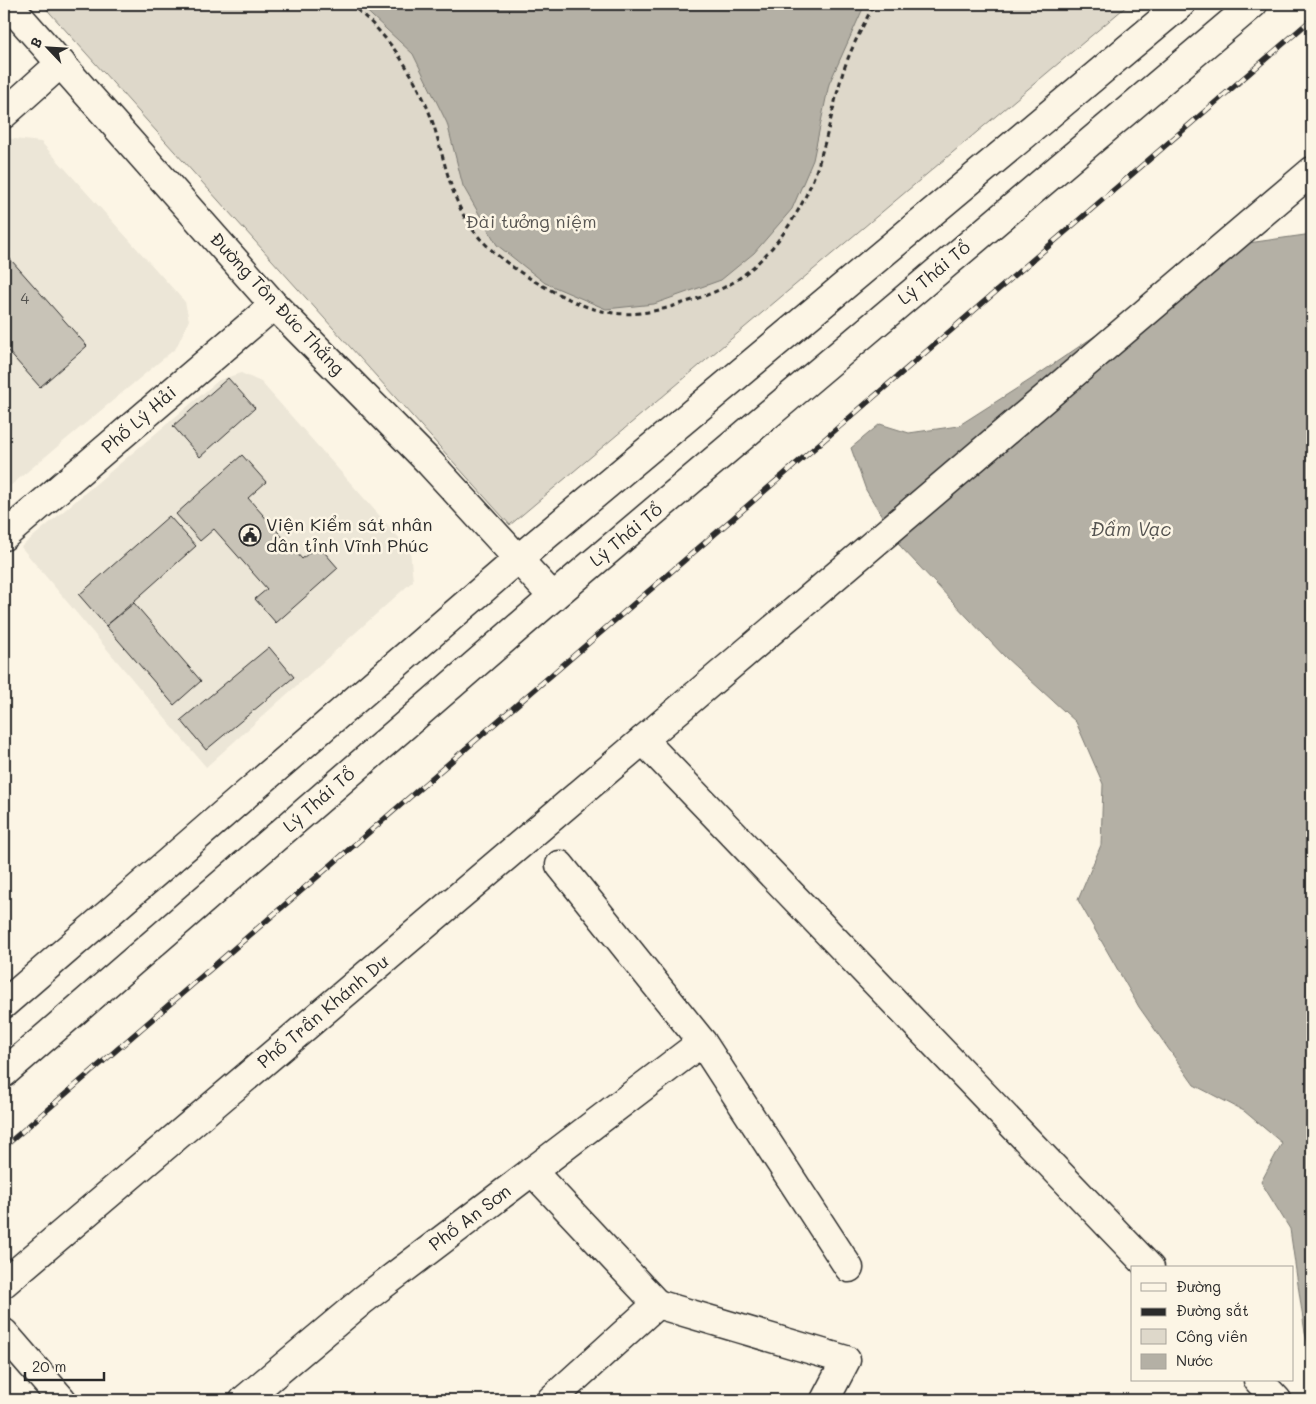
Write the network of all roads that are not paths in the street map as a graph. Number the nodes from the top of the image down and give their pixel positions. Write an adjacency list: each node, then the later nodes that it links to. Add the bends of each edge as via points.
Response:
1 (8, 4): 4 (street, Đường Tôn Đức Thắng)
2 (1181, 4): 9 (street)
3 (1253, 4): 10 (street, Lý Thái Tổ)
4 (62, 63): 5 (street); 7 (street, Đường Tôn Đức Thắng)
5 (4, 114)
6 (1312, 171): 11 (street, Phố Trần Khánh Dư)
7 (274, 305): 8 (street, Phố Lý Hải); 9 (street, Đường Tôn Đức Thắng, via 430,463)
8 (4, 536)
9 (518, 558): 10 (street, Đường Tôn Đức Thắng); 13 (street)
10 (553, 597): 15 (street, Lý Thái Tổ)
11 (643, 740): 17 (street); 19 (street, Phố Trần Khánh Dư)
12 (560, 866): 14 (street)
13 (4, 1004)
14 (702, 1042): 16 (street, Phố An Sơn); 18 (street)
15 (4, 1073)
16 (532, 1171): 20 (street); 24 (street, Phố An Sơn, via 363,1300)
17 (1148, 1266)
18 (849, 1268)
19 (4, 1283)
20 (657, 1304): 25 (street); 26 (street, via 846,1360)
21 (4, 1333): 23 (street)
22 (1260, 1382): 27 (street)
23 (62, 1400)
24 (244, 1400)
25 (551, 1400)
26 (825, 1400)
27 (1277, 1400)

